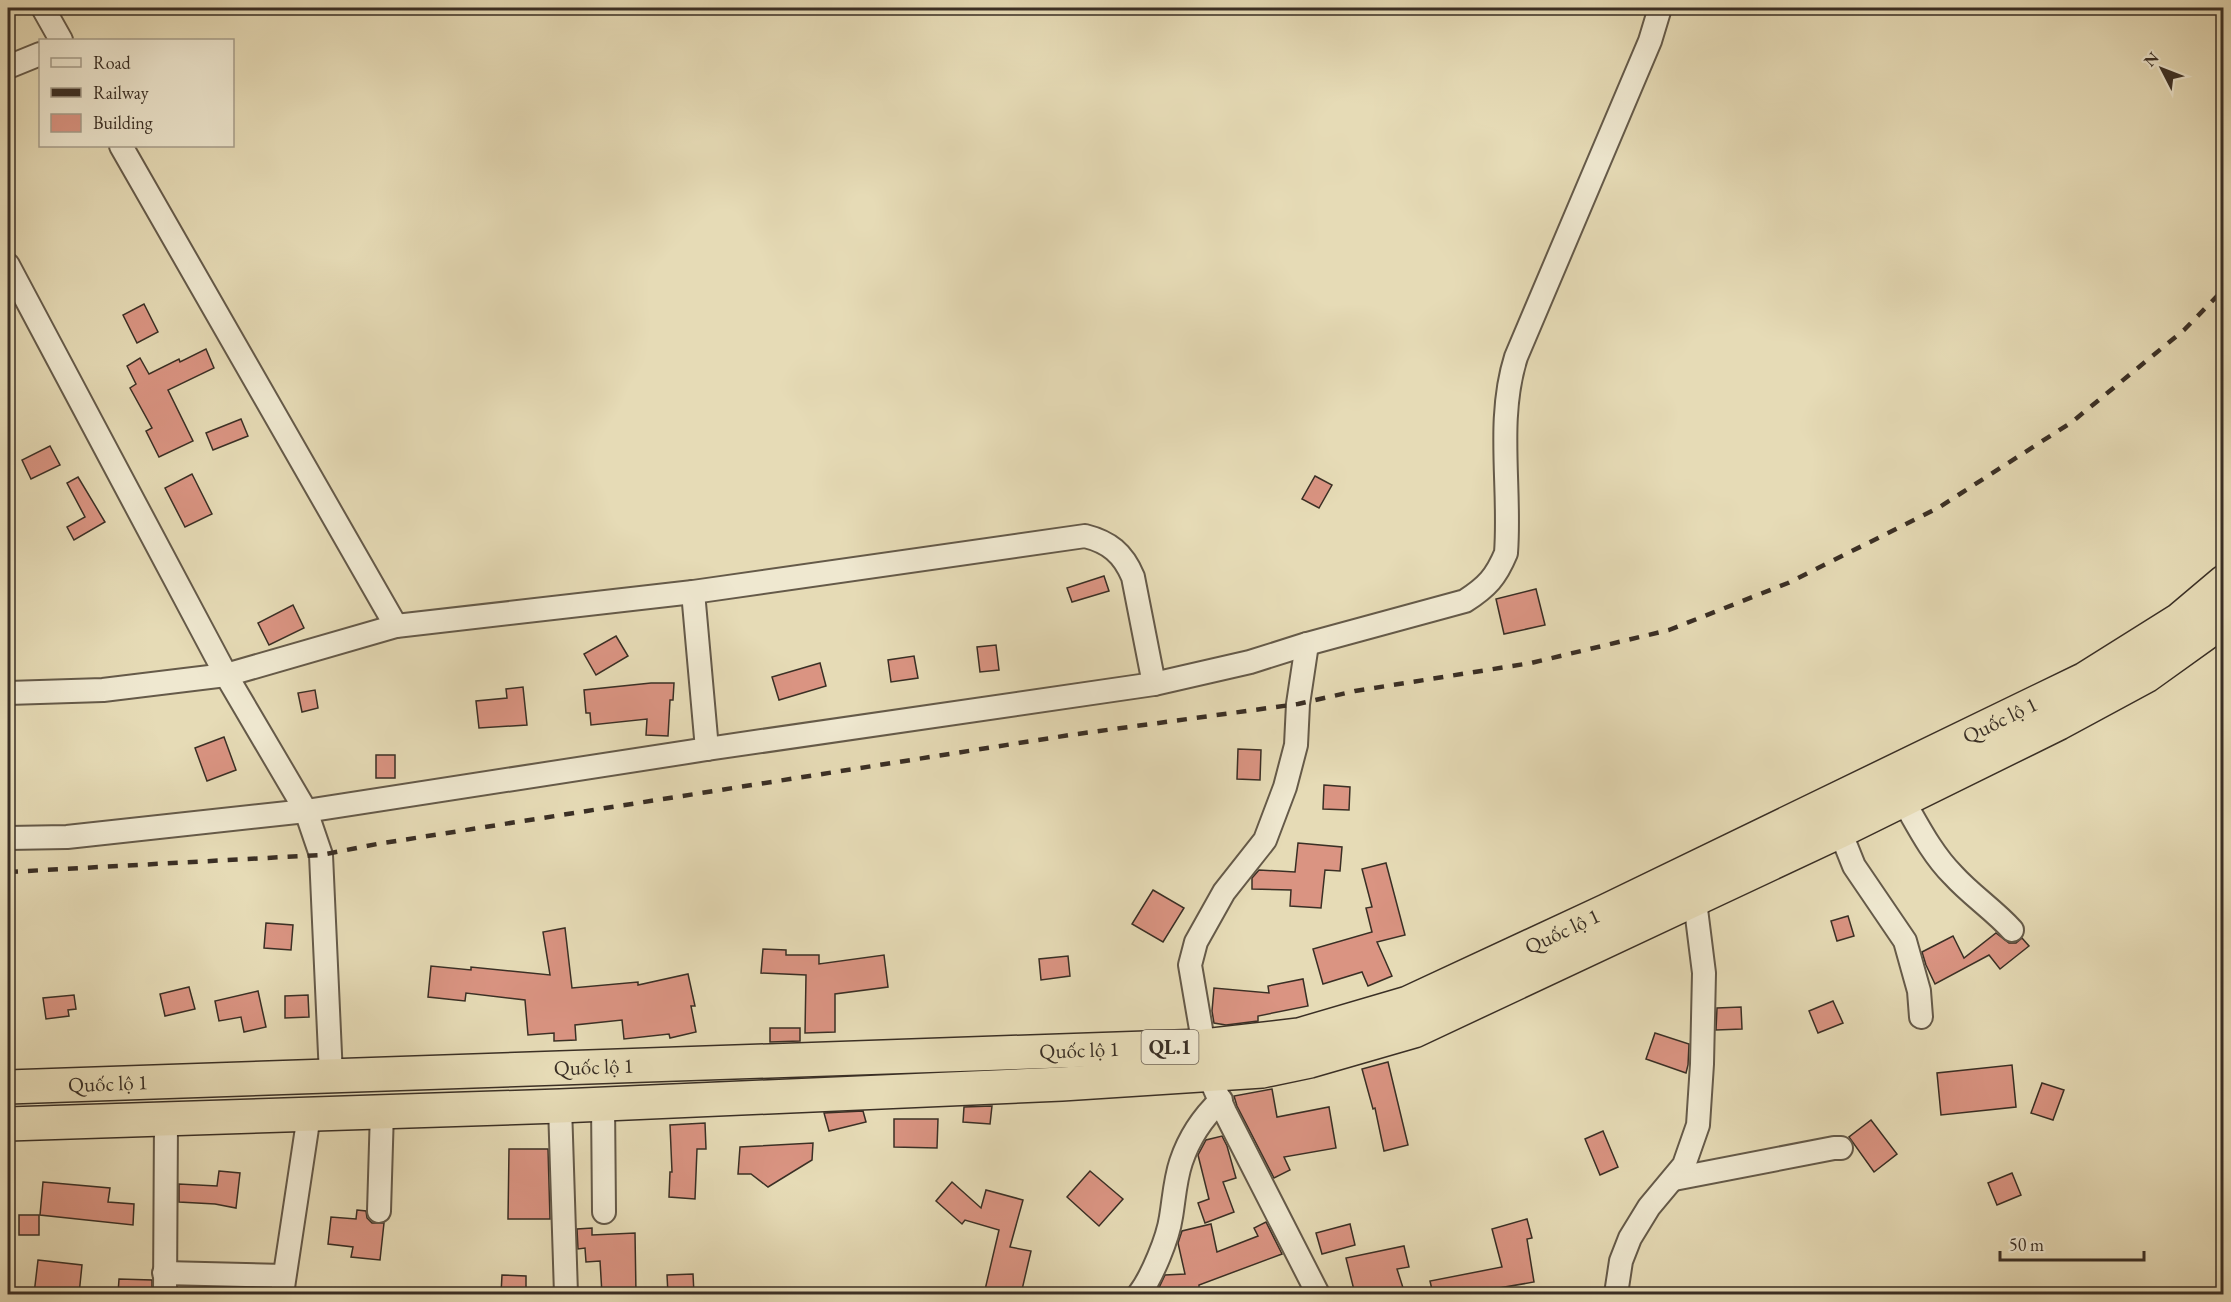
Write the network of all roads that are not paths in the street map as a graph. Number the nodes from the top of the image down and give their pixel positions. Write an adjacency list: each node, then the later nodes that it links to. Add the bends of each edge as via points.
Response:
1 (44, 8): 3 (street)
2 (1660, 8): 12 (street, via 1650,41 1510,374 1506,405 1508,534 1499,571 1465,601)
3 (60, 39)
4 (39, 54): 5 (street)
5 (8, 67)
6 (122, 147): 11 (street)
7 (8, 266): 13 (street)
8 (2223, 582): 24 (highway, Quốc lộ 1 / QL.1, via 2179,620 2085,679 1408,1003 1299,1035)
9 (693, 592): 11 (street); 14 (street, via 1085,536 1110,545 1127,563); 16 (street)
10 (2223, 620): 17 (highway, Quốc lộ 1 / QL.1, via 2146,676)
11 (396, 626): 13 (street)
12 (1307, 644): 14 (street, via 1232,667); 24 (street, via 1296,745 1273,820 1265,840 1224,892 1192,953 1191,978)
13 (226, 675): 15 (street, via 103,690); 18 (street)
14 (1154, 684): 16 (street)
15 (8, 693)
16 (707, 749): 18 (street)
17 (1904, 800): 19 (highway, Quốc lộ 1 / QL.1); 22 (street, via 1952,875)
18 (306, 811): 20 (street, via 67,837); 25 (street, via 321,855)
19 (1840, 831): 21 (highway, Quốc lộ 1 / QL.1); 23 (street, via 1854,866 1905,941 1919,991)
20 (8, 838)
21 (1695, 901): 24 (highway, Quốc lộ 1 / QL.1, via 1414,1031 1310,1061 1262,1071); 34 (street, via 1704,974 1699,1113 1690,1152)
22 (2012, 930)
23 (1921, 1017)
24 (1212, 1074): 25 (highway, Quốc lộ 1 / QL.1); 27 (highway, Quốc lộ 1 / QL.1); 40 (street, via 1206,1114 1181,1162 1171,1220 1154,1267); 41 (street, via 1225,1112)
25 (331, 1076): 26 (highway, Quốc lộ 1 / QL.1)
26 (8, 1088)
27 (603, 1103): 28 (highway, Quốc lộ 1 / QL.1); 36 (street)
28 (560, 1106): 29 (highway, Quốc lộ 1 / QL.1); 39 (street)
29 (382, 1111): 30 (highway, Quốc lộ 1 / QL.1); 35 (street)
30 (309, 1115): 31 (highway, Quốc lộ 1 / QL.1); 38 (street)
31 (165, 1120): 32 (highway, Quốc lộ 1 / QL.1); 37 (street)
32 (8, 1124)
33 (1841, 1148): 34 (street)
34 (1674, 1179): 42 (street, via 1649,1207 1630,1238 1621,1261)
35 (379, 1211)
36 (604, 1212)
37 (165, 1284): 38 (street)
38 (283, 1285)
39 (566, 1294)
40 (1139, 1294)
41 (1317, 1294)
42 (1616, 1294)

